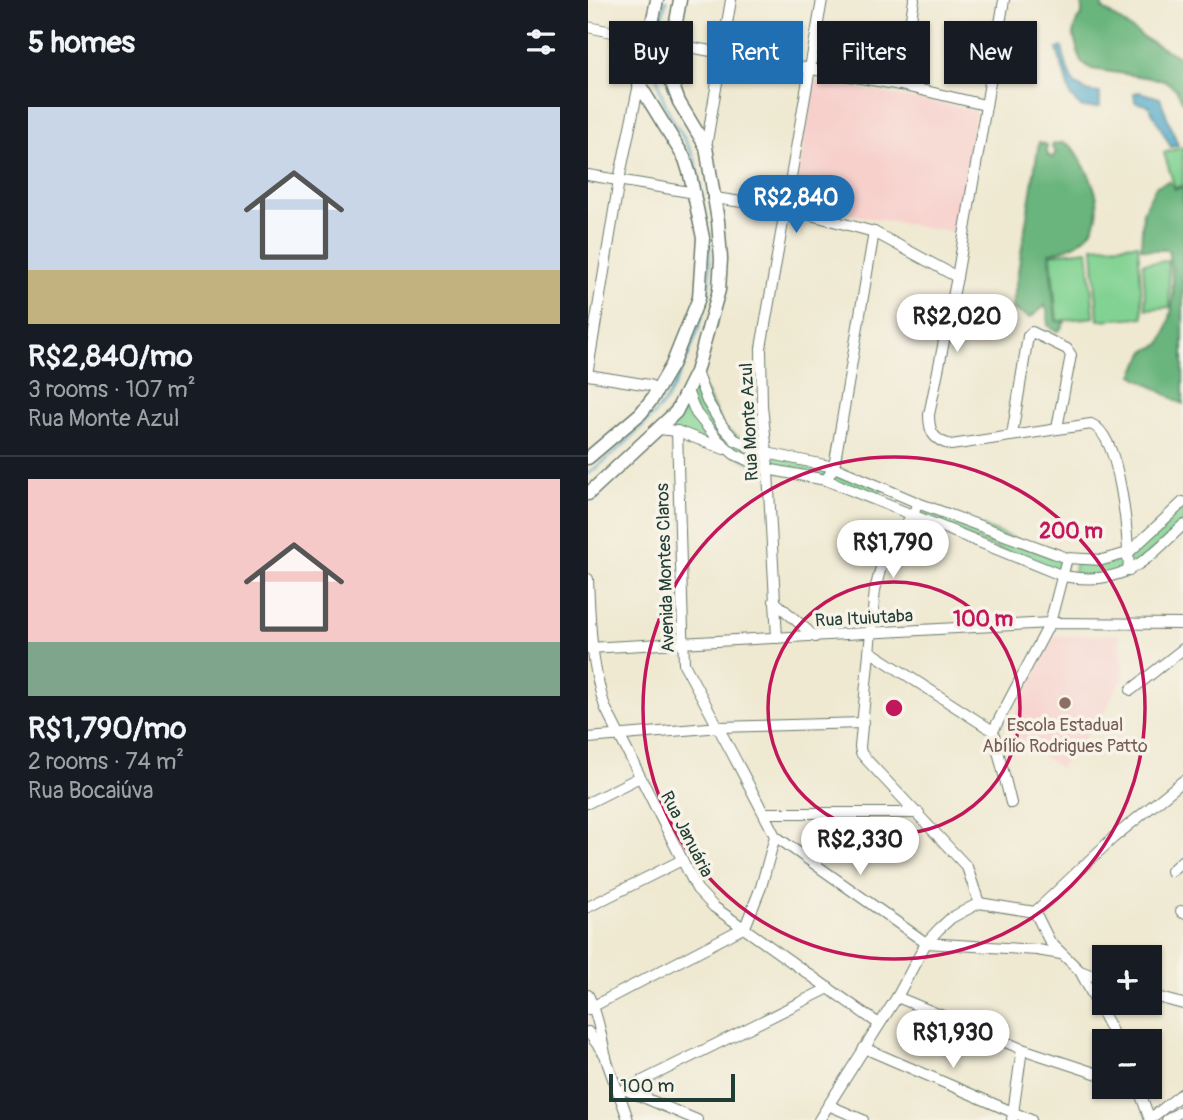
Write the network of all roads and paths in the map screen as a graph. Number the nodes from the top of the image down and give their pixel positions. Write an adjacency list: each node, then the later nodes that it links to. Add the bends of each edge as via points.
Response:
1 (657, 0): 7 (main road)
2 (680, 0): 8 (main road)
3 (731, 0): 9 (street)
4 (822, 0): 13 (street, Rua Monte Azul)
5 (914, 0): 17 (street)
6 (1004, 0): 18 (street)
7 (653, 21)
8 (676, 21)
9 (727, 21)
10 (588, 26): 11 (street)
11 (609, 31)
12 (803, 68): 13 (street)
13 (811, 69): 17 (street); 24 (street, Rua Monte Azul)
14 (639, 84): 21 (street); 22 (main road, via 685,159)
15 (672, 84): 19 (main road)
16 (716, 84): 19 (street)
17 (900, 85): 18 (street)
18 (985, 105): 26 (street)
19 (706, 147): 23 (main road)
20 (588, 175): 21 (street)
21 (619, 180): 22 (street); 27 (street)
22 (695, 193): 30 (main road, via 703,238 699,298)
23 (716, 198): 24 (street); 28 (main road, via 719,290)
24 (786, 209): 25 (street); 36 (street, Rua Monte Azul, via 761,348)
25 (874, 232): 26 (street); 39 (street)
26 (957, 277): 35 (street, via 929,415 931,434 951,444)
27 (588, 369)
28 (696, 372): 31 (main road); 36 (street, via 723,428 735,440)
29 (588, 375): 30 (street)
30 (658, 389): 38 (main road, via 640,413)
31 (687, 391): 33 (main road, via 676,412); 37 (street, via 696,413)
32 (1057, 428): 35 (street); 35 (street, via 1071,355 1034,331 1028,336); 47 (street, via 1091,424 1102,432 1112,453 1122,499)
33 (659, 429): 34 (street); 42 (main road)
34 (677, 431): 37 (street); 58 (street, Avenida Montes Claros)
35 (1012, 435)
36 (767, 453): 39 (street); 40 (street, Rua Monte Azul)
37 (734, 454): 40 (street)
38 (588, 457)
39 (834, 467): 41 (street); 44 (street)
40 (767, 470): 41 (street); 52 (street, Rua Monte Azul)
41 (827, 480): 45 (street)
42 (588, 494)
43 (1183, 502): 47 (street)
44 (919, 503): 45 (street); 48 (street)
45 (913, 515): 50 (street); 55 (street, via 881,563)
46 (1183, 525): 49 (street)
47 (1128, 553): 48 (street, via 1102,560); 49 (street)
48 (1067, 558): 50 (street)
49 (1129, 571): 50 (street, via 1107,579)
50 (1063, 576): 53 (street)
51 (588, 579): 59 (street, Rua Januária)
52 (774, 601): 56 (street); 57 (street, Rua Monte Azul)
53 (1050, 623): 54 (street, Rua Ituiutaba); 55 (street, Rua Ituiutaba); 65 (street)
54 (1183, 624)
55 (873, 634): 56 (street, Rua Ituiutaba); 61 (street)
56 (815, 637): 57 (street, Rua Ituiutaba)
57 (776, 638): 58 (street, Rua Ituiutaba)
58 (685, 642): 59 (street, Rua Ituiutaba); 64 (street, Avenida Montes Claros, via 684,664)
59 (589, 648): 66 (street, Rua Januária, via 596,681)
60 (1183, 649): 62 (street)
61 (871, 652): 63 (street); 65 (street)
62 (1131, 690)
63 (863, 723): 64 (street); 73 (street, via 861,753)
64 (720, 727): 66 (street); 72 (street, Avenida Montes Claros)
65 (993, 731): 71 (street)
66 (620, 737): 67 (street); 68 (street, Rua Januária)
67 (588, 738)
68 (639, 777): 70 (street); 75 (street, Rua Januária)
69 (1183, 781): 80 (street)
70 (588, 803)
71 (1011, 803)
72 (764, 813): 73 (street); 74 (street, Avenida Montes Claros)
73 (919, 813): 78 (street, via 967,866)
74 (775, 836): 81 (street); 82 (street)
75 (682, 860): 79 (street); 81 (street, Rua Januária, via 704,898)
76 (1183, 860): 77 (street)
77 (1171, 871)
78 (979, 903): 80 (street); 82 (street, via 951,918)
79 (588, 907)
80 (1034, 912): 83 (street)
81 (745, 927): 86 (street, Rua Januária); 91 (street)
82 (926, 943): 83 (street); 88 (street)
83 (1061, 954): 84 (street)
84 (1080, 971): 85 (street); 93 (street)
85 (1092, 976)
86 (830, 988): 92 (street, Rua Januária); 99 (street)
87 (588, 995): 91 (street)
88 (897, 997): 92 (street); 96 (street)
89 (1162, 998): 90 (street)
90 (1183, 1004)
91 (591, 1008): 97 (street, via 603,1035)
92 (879, 1024): 95 (street)
93 (1111, 1029)
94 (588, 1032): 97 (street)
95 (864, 1048): 102 (street); 104 (street)
96 (1022, 1049): 98 (street); 104 (street)
97 (606, 1057): 99 (street)
98 (1092, 1072)
99 (623, 1091): 105 (street); 106 (street)
100 (1183, 1093): 110 (street)
101 (1142, 1099): 110 (street)
102 (828, 1105): 107 (street); 108 (street)
103 (1183, 1110): 111 (street)
104 (1013, 1117): 109 (street)
105 (628, 1120)
106 (697, 1120)
107 (819, 1120)
108 (863, 1120)
109 (1031, 1120)
110 (1150, 1120)
111 (1167, 1120)

